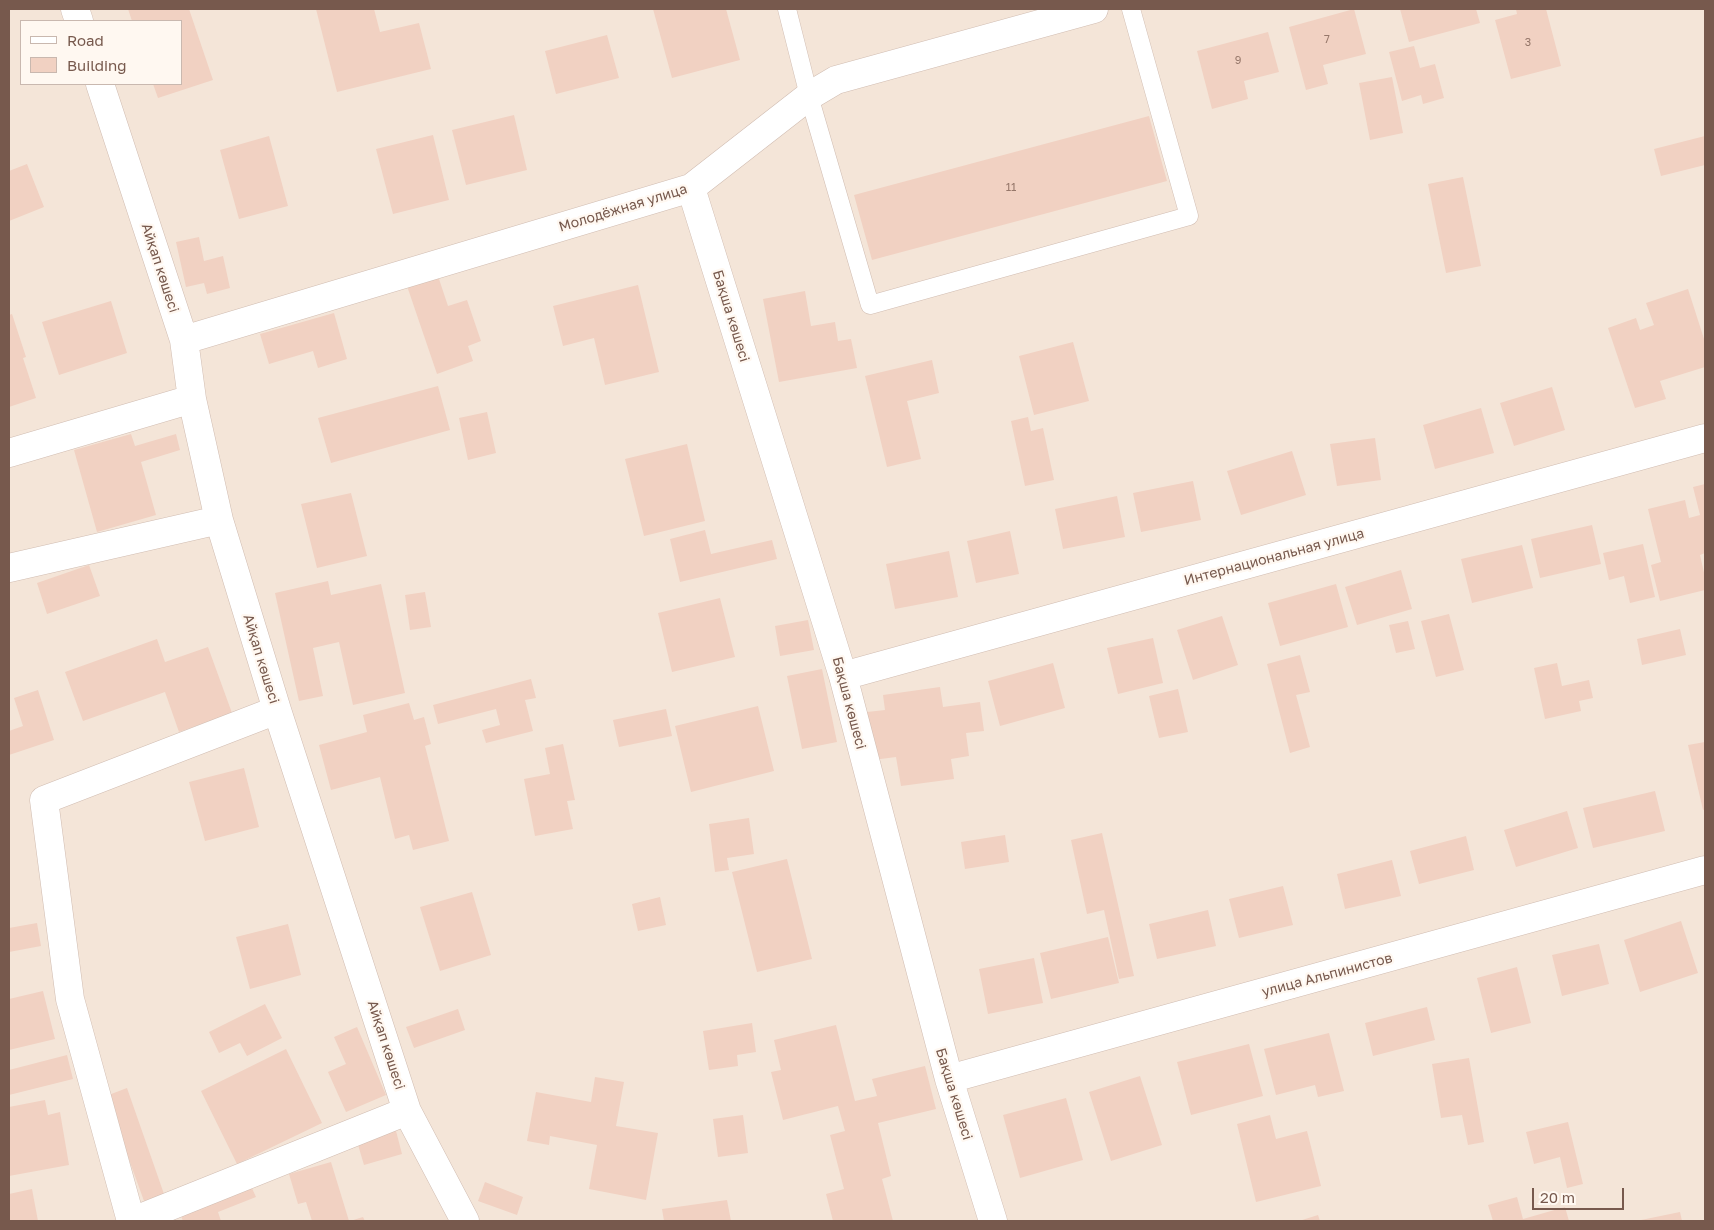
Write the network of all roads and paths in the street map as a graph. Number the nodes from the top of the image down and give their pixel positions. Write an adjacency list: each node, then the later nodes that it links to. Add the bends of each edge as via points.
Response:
1 (788, 9): 5 (lane)
2 (1094, 9): 5 (street, Молодёжная улица, via 836,80)
3 (1131, 9): 5 (lane, via 1189,216 870,305)
4 (100, 85): 7 (street, Айқап көшесі)
5 (809, 96): 6 (street, Молодёжная улица)
6 (691, 188): 7 (street, Молодёжная улица); 13 (street, Бақша көшесі)
7 (184, 340): 8 (street, Айқап көшесі)
8 (192, 399): 10 (street); 11 (street, Айқап көшесі)
9 (1705, 438): 13 (street, Интернациональная улица)
10 (9, 453)
11 (219, 520): 12 (street); 14 (street, Айқап көшесі)
12 (9, 568)
13 (843, 676): 16 (street, Бақша көшесі)
14 (277, 710): 17 (street, Айқап көшесі); 18 (street, via 44,800 70,999)
15 (1705, 870): 16 (street, улица Альпинистов)
16 (949, 1079): 20 (street, Бақша көшесі)
17 (407, 1111): 18 (street); 19 (street, Айқап көшесі)
18 (132, 1221)
19 (465, 1221)
20 (994, 1221)

